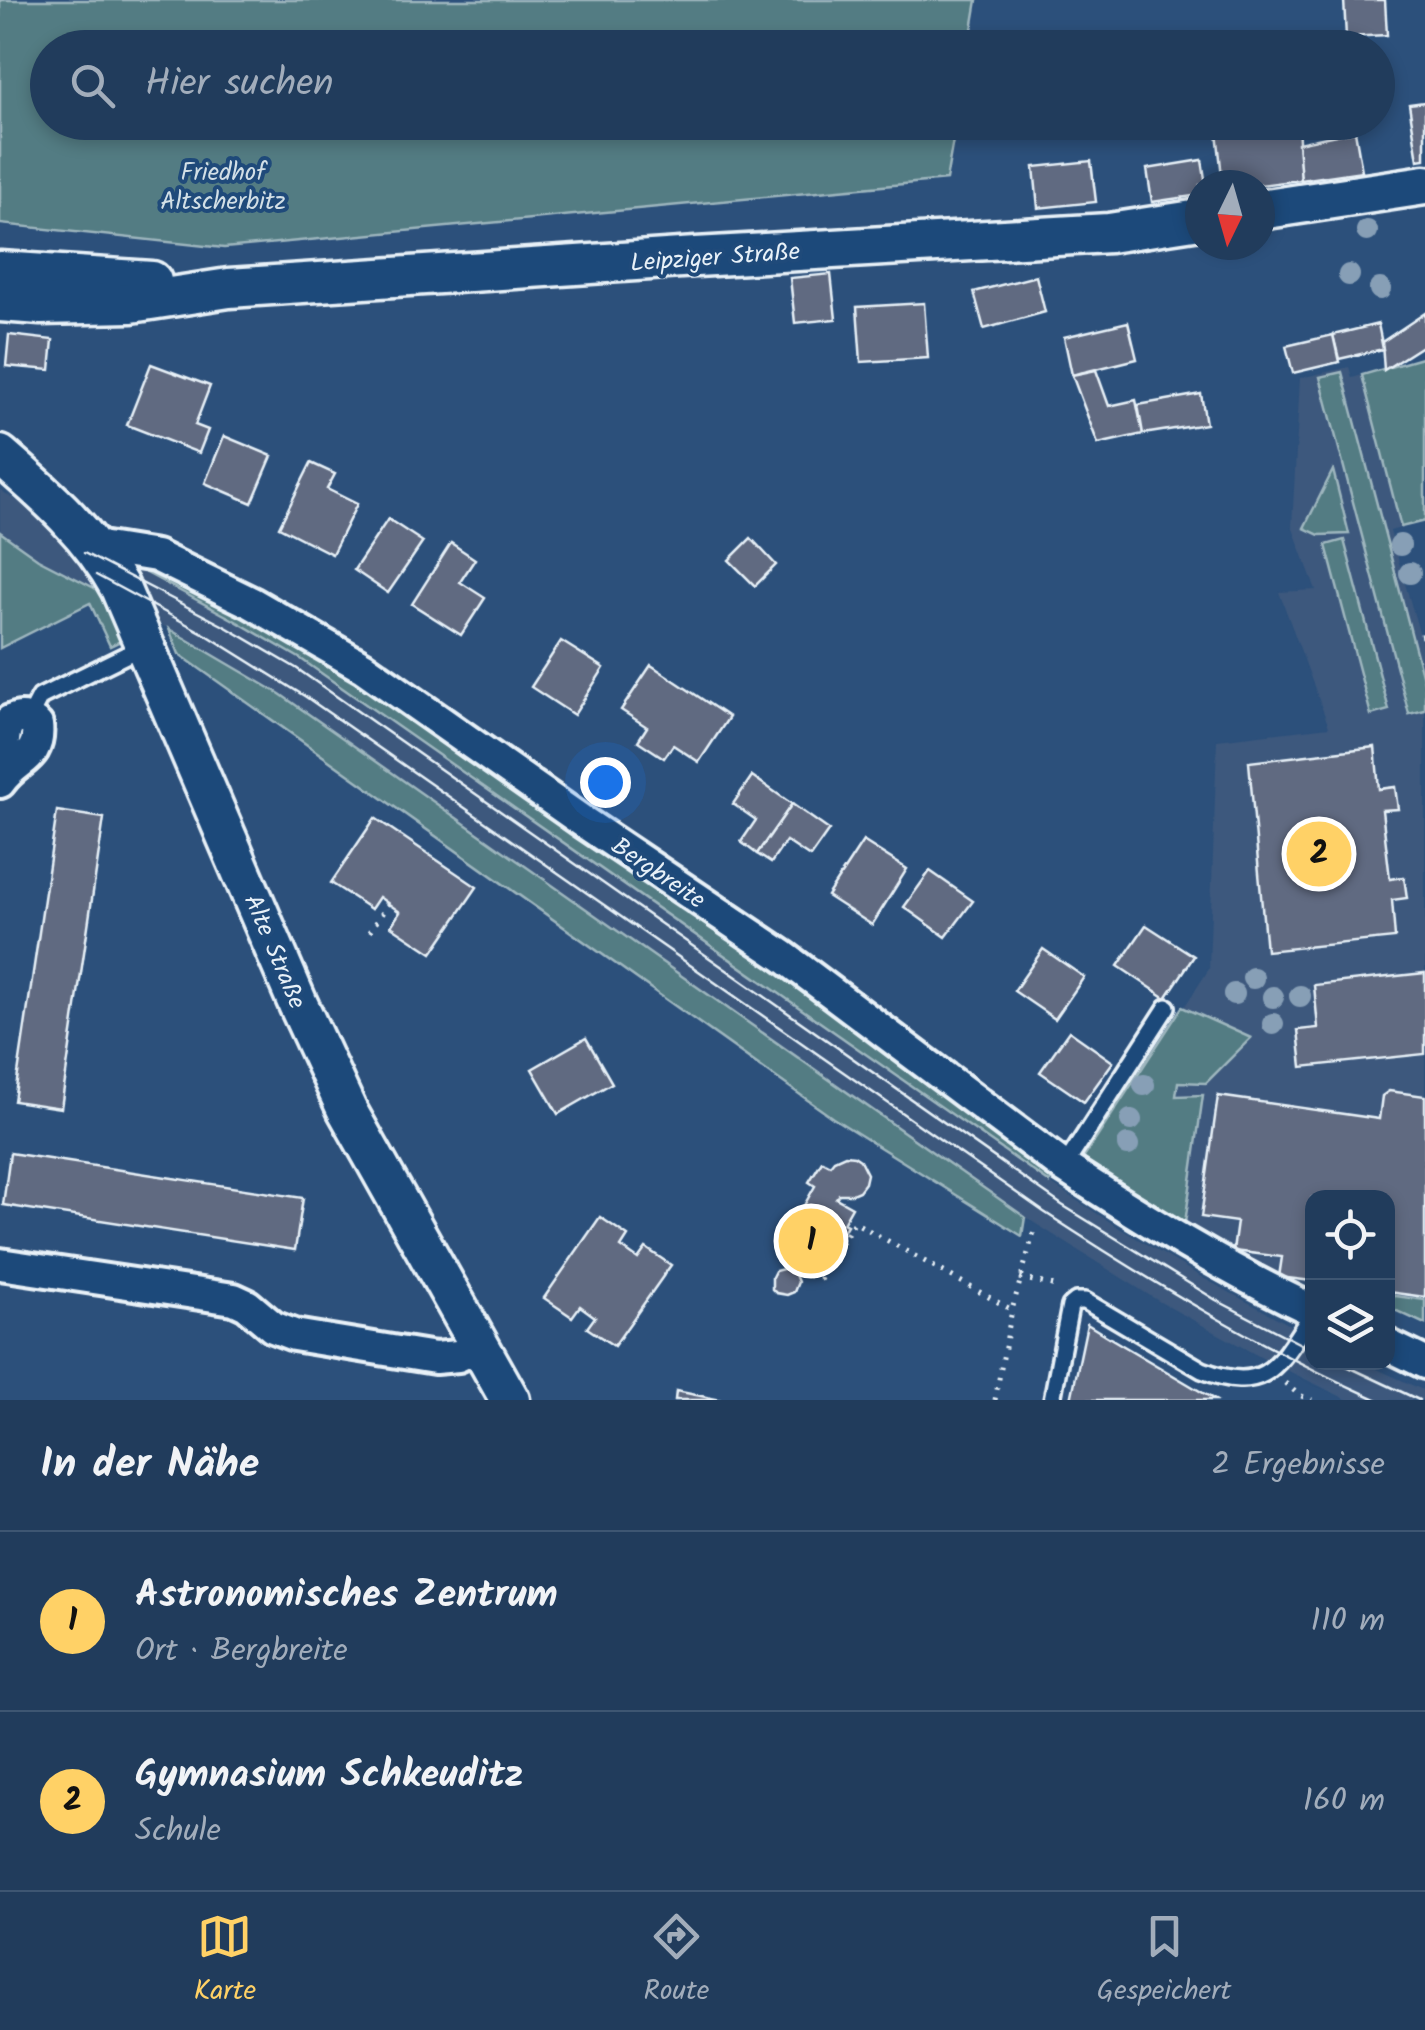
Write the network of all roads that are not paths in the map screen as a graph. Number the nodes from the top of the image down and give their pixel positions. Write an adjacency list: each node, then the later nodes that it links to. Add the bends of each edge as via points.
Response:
1 (1425, 185): 2 (street)
2 (1275, 208)
3 (1185, 221): 5 (street, Leipziger Straße, via 1110,233)
4 (0, 271): 5 (street, Leipziger Straße)
5 (229, 288): 6 (street, Leipziger Straße, via 131,303)
6 (0, 302)
7 (0, 455): 8 (street)
8 (94, 546): 9 (street, Alte Straße); 14 (street, Bergbreite, via 156,556 363,666 783,956)
9 (144, 646): 10 (lane, via 40,698); 18 (street, Alte Straße, via 346,1110)
10 (29, 718): 11 (street, via 10,721); 12 (street, via 39,741)
11 (0, 773)
12 (0, 782)
13 (1168, 1007): 14 (lane)
14 (1064, 1168): 16 (street, Bergbreite)
15 (0, 1264): 18 (street, via 234,1299 294,1335 434,1358)
16 (1305, 1308)
17 (1305, 1322): 22 (lane, via 1271,1371 1241,1381 1202,1370 1076,1301)
18 (479, 1346): 21 (street, Alte Straße)
19 (1395, 1348): 20 (street)
20 (1425, 1363)
21 (510, 1400)
22 (1052, 1400)

